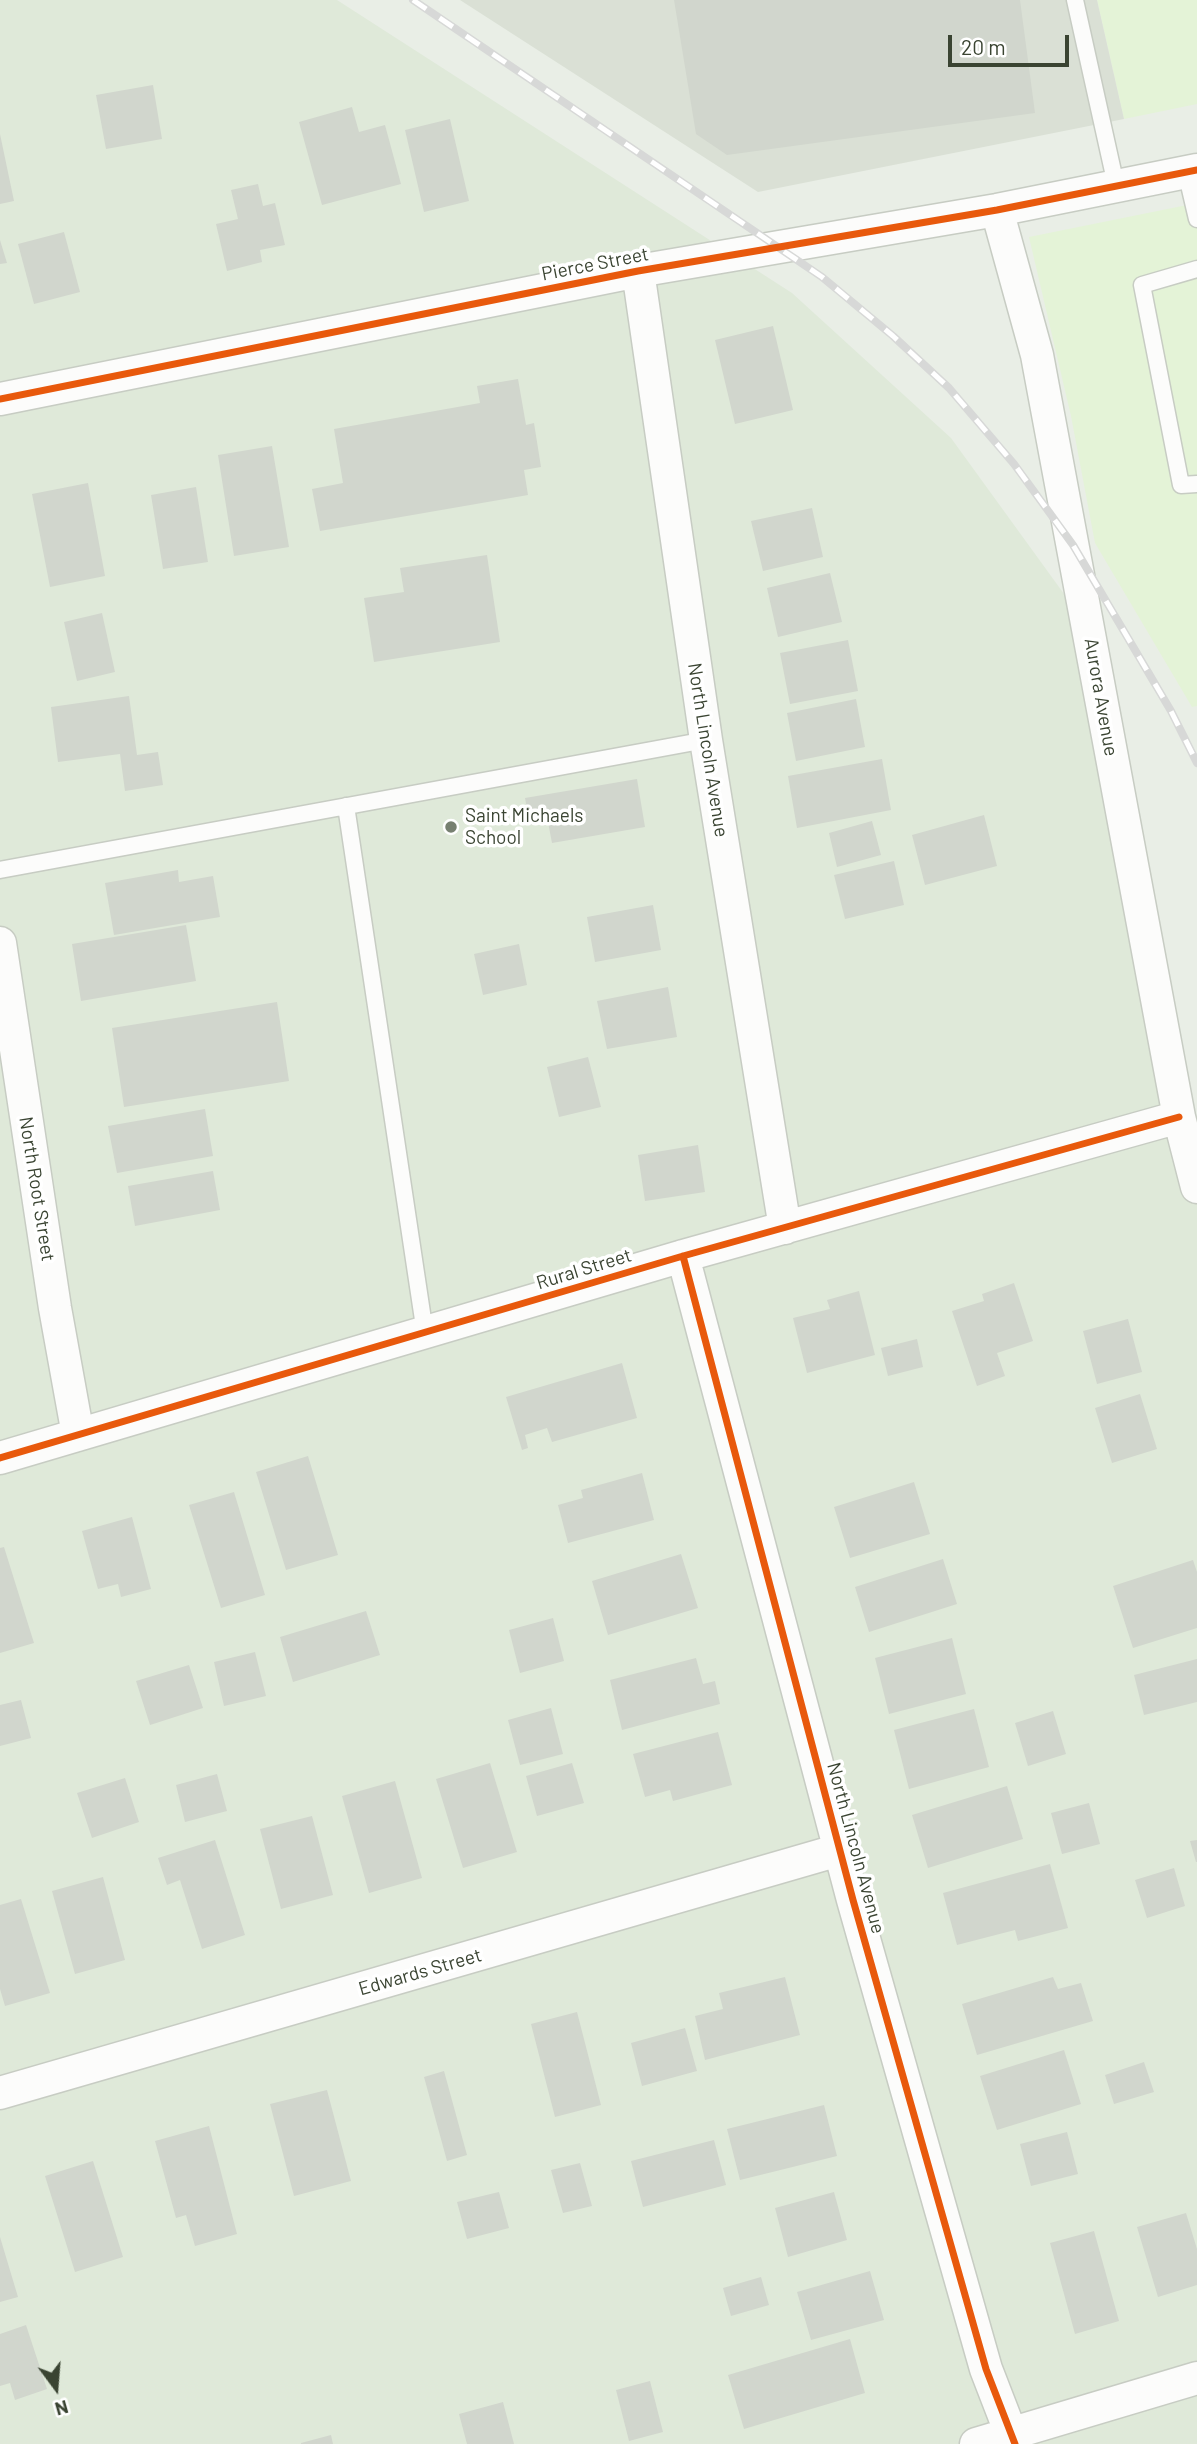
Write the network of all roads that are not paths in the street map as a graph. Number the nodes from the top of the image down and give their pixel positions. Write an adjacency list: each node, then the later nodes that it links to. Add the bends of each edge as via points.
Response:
1 (1074, 0): 3 (lane)
2 (1192, 171): 3 (street, Pierce Street); 5 (lane)
3 (1116, 186): 4 (street, Pierce Street)
4 (997, 210): 7 (street, Pierce Street); 14 (street, Aurora Avenue, via 1037,355)
5 (1197, 219)
6 (1197, 270): 9 (lane, via 1142,285 1181,485)
7 (638, 271): 8 (street, Pierce Street); 10 (street, North Lincoln Avenue)
8 (0, 399)
9 (1197, 484)
10 (706, 740): 11 (lane); 16 (street, North Lincoln Avenue)
11 (346, 806): 12 (lane); 18 (lane)
12 (0, 870)
13 (0, 943): 19 (street, North Root Street)
14 (1179, 1117): 15 (street, Aurora Avenue); 16 (street, Rural Street)
15 (1197, 1187)
16 (785, 1228): 17 (street, Rural Street)
17 (683, 1256): 18 (street, Rural Street); 21 (street, North Lincoln Avenue)
18 (425, 1333): 19 (street, Rural Street)
19 (78, 1435): 20 (street, Rural Street)
20 (0, 1458)
21 (839, 1850): 22 (street, Edwards Street); 24 (street, North Lincoln Avenue, via 986,2369)
22 (0, 2093)
23 (1197, 2378): 24 (street)
24 (1013, 2439): 25 (street)
25 (976, 2444)

